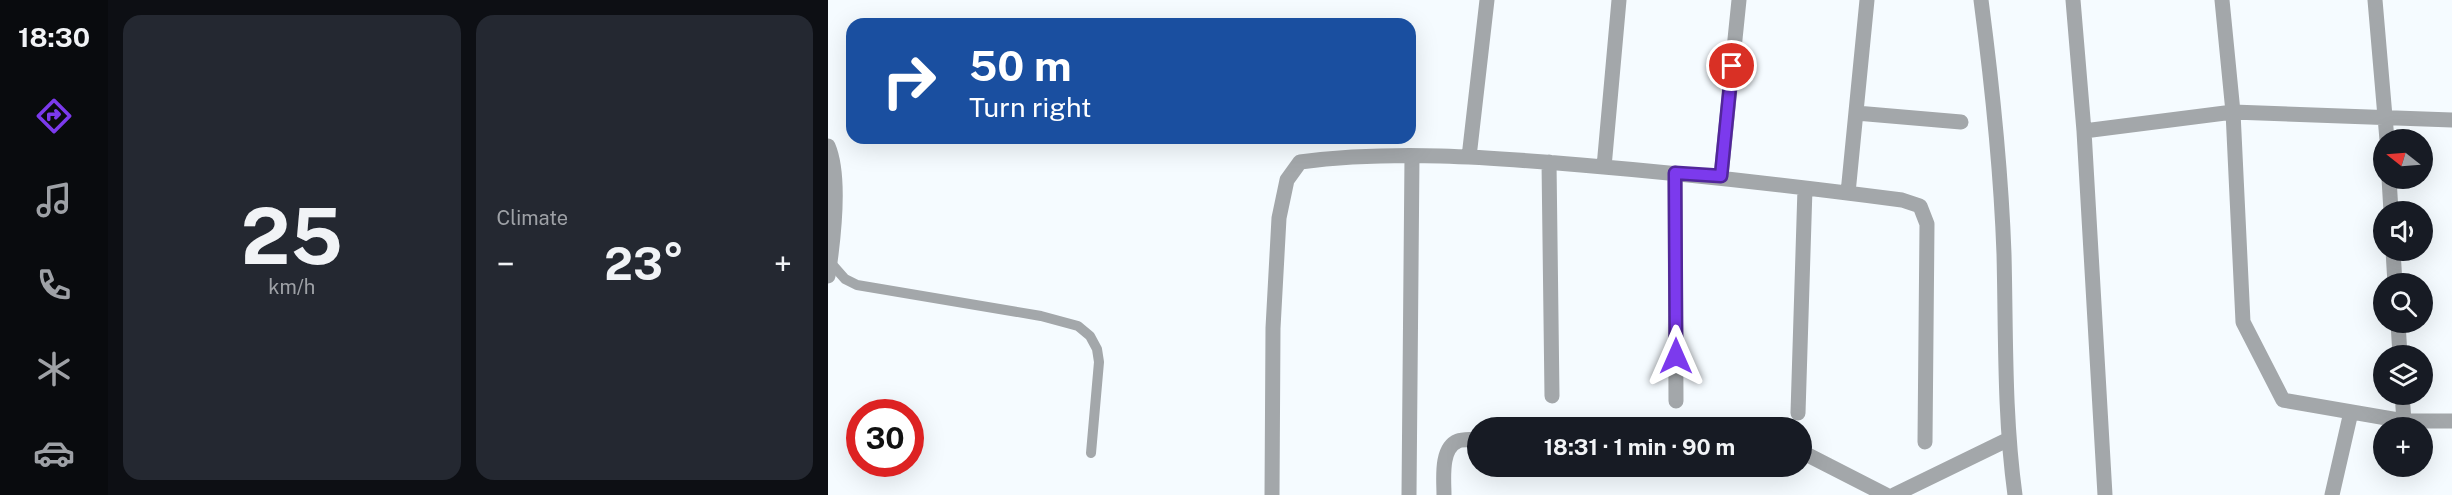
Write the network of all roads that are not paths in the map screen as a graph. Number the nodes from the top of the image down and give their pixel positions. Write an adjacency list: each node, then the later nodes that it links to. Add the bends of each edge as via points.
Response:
1 (1486, 0): 18 (street)
2 (1619, 0): 20 (street)
3 (1739, 0): 22 (street)
4 (1867, 0): 10 (street)
5 (1981, 0): 34 (street, via 1995,111 2002,217)
6 (2073, 0): 15 (street)
7 (2222, 0): 9 (street)
8 (2375, 0): 11 (street)
9 (2233, 112): 11 (street); 15 (street); 28 (street, via 2243,322 2283,400)
10 (1856, 113): 13 (street); 24 (street)
11 (2386, 118): 12 (street); 14 (street)
12 (2452, 120)
13 (1960, 122)
14 (2386, 129)
15 (2085, 131): 44 (street)
16 (828, 146): 25 (street, via 834,189)
17 (1412, 156): 18 (street); 38 (street, via 1300,162 1287,180 1279,219 1273,328); 39 (street)
18 (1469, 157): 19 (street)
19 (1550, 162): 20 (street); 26 (street)
20 (1604, 167): 21 (street)
21 (1675, 173): 22 (street); 27 (street)
22 (1721, 176): 23 (street)
23 (1805, 188): 24 (street); 29 (street)
24 (1848, 193): 35 (street, via 1920,206 1927,224)
25 (829, 269): 36 (lane, via 857,285 1041,316 1078,326 1090,336 1099,362)
26 (1552, 396)
27 (1676, 401)
28 (2351, 412): 30 (street); 45 (street)
29 (1798, 413)
30 (2380, 417)
31 (2433, 421): 32 (street)
32 (2452, 421)
33 (1467, 440): 40 (street, via 1449,447)
34 (2007, 440): 42 (street); 43 (street)
35 (1925, 442)
36 (1091, 453)
37 (1812, 457): 41 (street)
38 (1272, 495)
39 (1409, 495)
40 (1444, 495)
41 (1886, 495)
42 (1894, 495)
43 (2015, 495)
44 (2106, 495)
45 (2332, 495)

